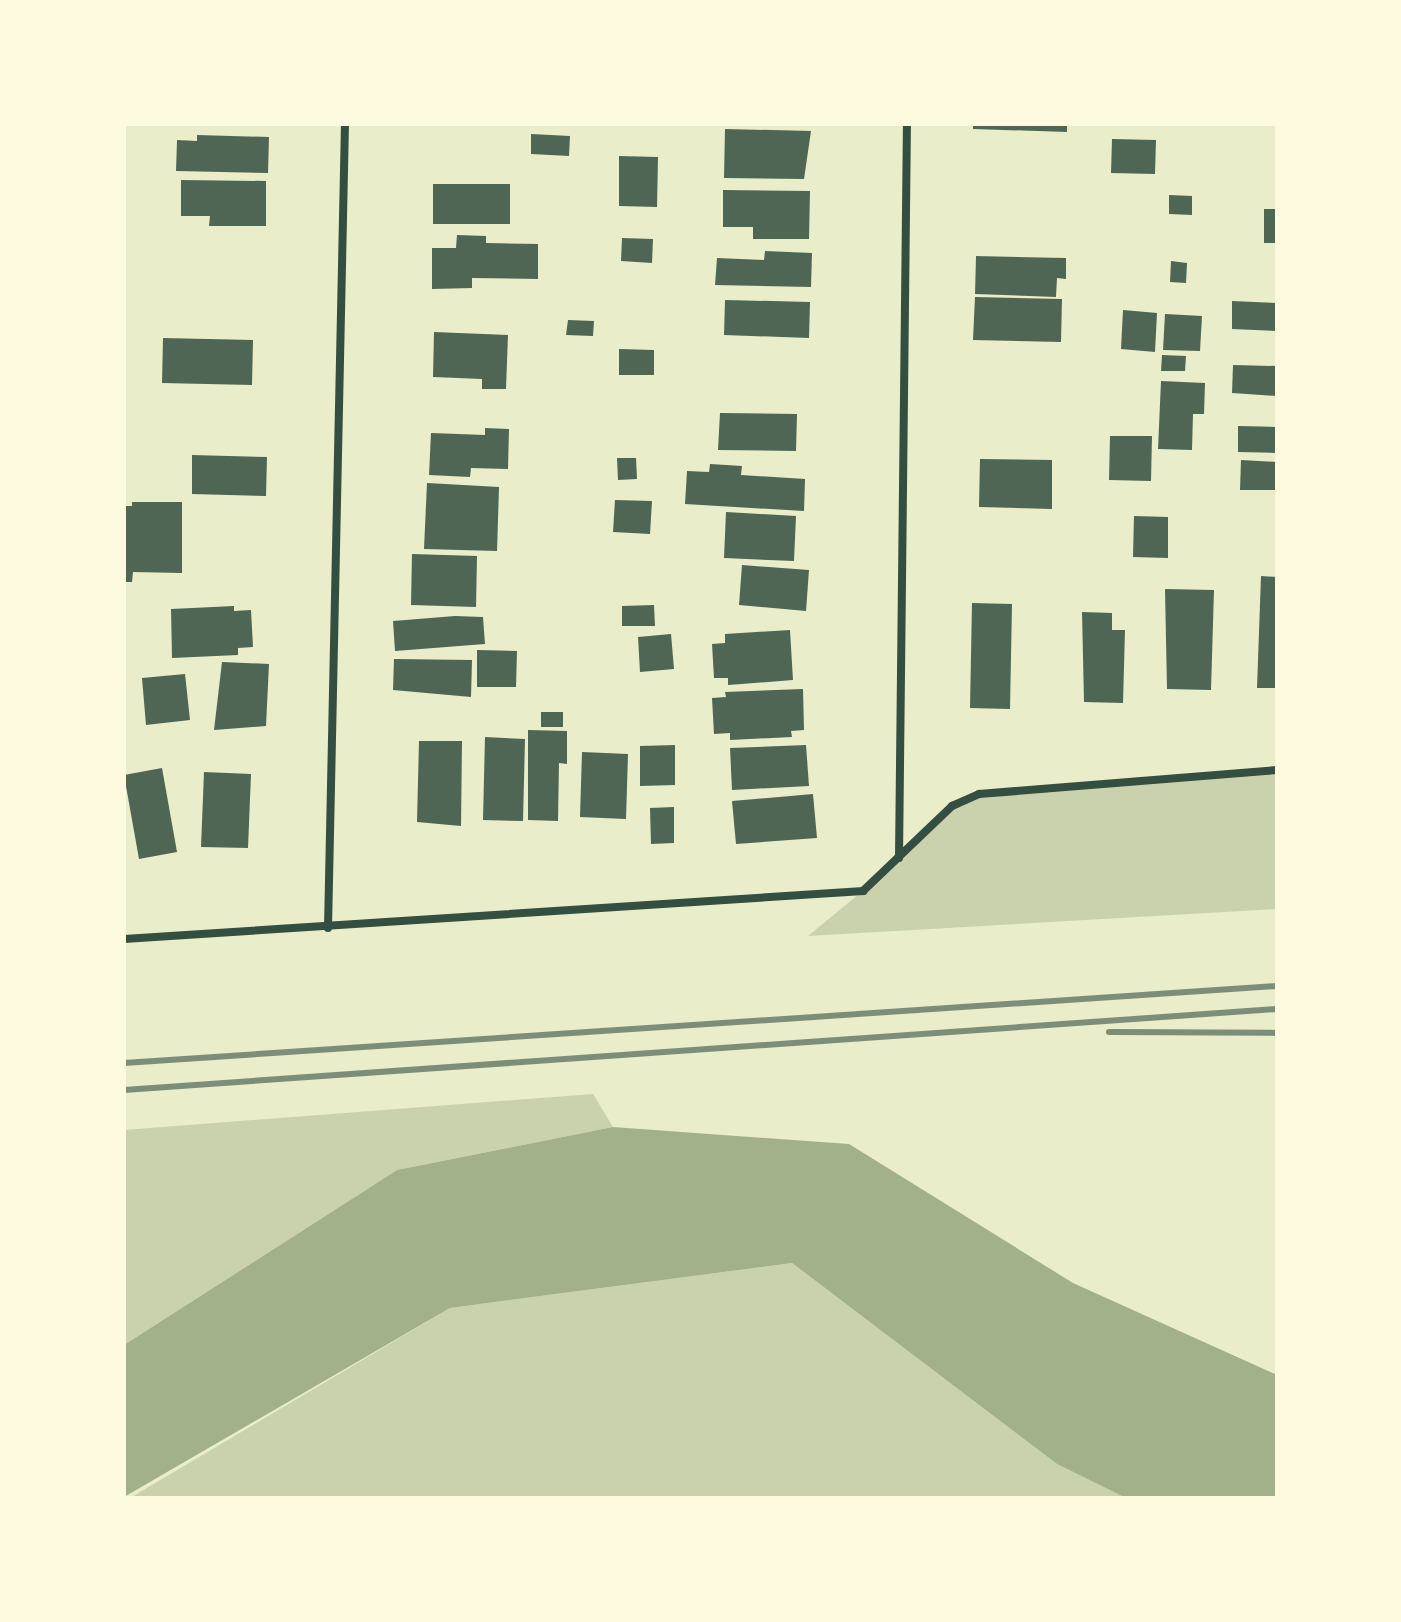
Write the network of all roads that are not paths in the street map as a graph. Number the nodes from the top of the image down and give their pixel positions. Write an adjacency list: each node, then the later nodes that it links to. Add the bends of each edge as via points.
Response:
1 (345, 124): 5 (street)
2 (907, 124): 4 (street)
3 (1277, 770): 4 (street, via 979,794 952,806)
4 (899, 858): 5 (street, via 863,891 834,895 645,901)
5 (328, 928): 6 (street)
6 (124, 939)

